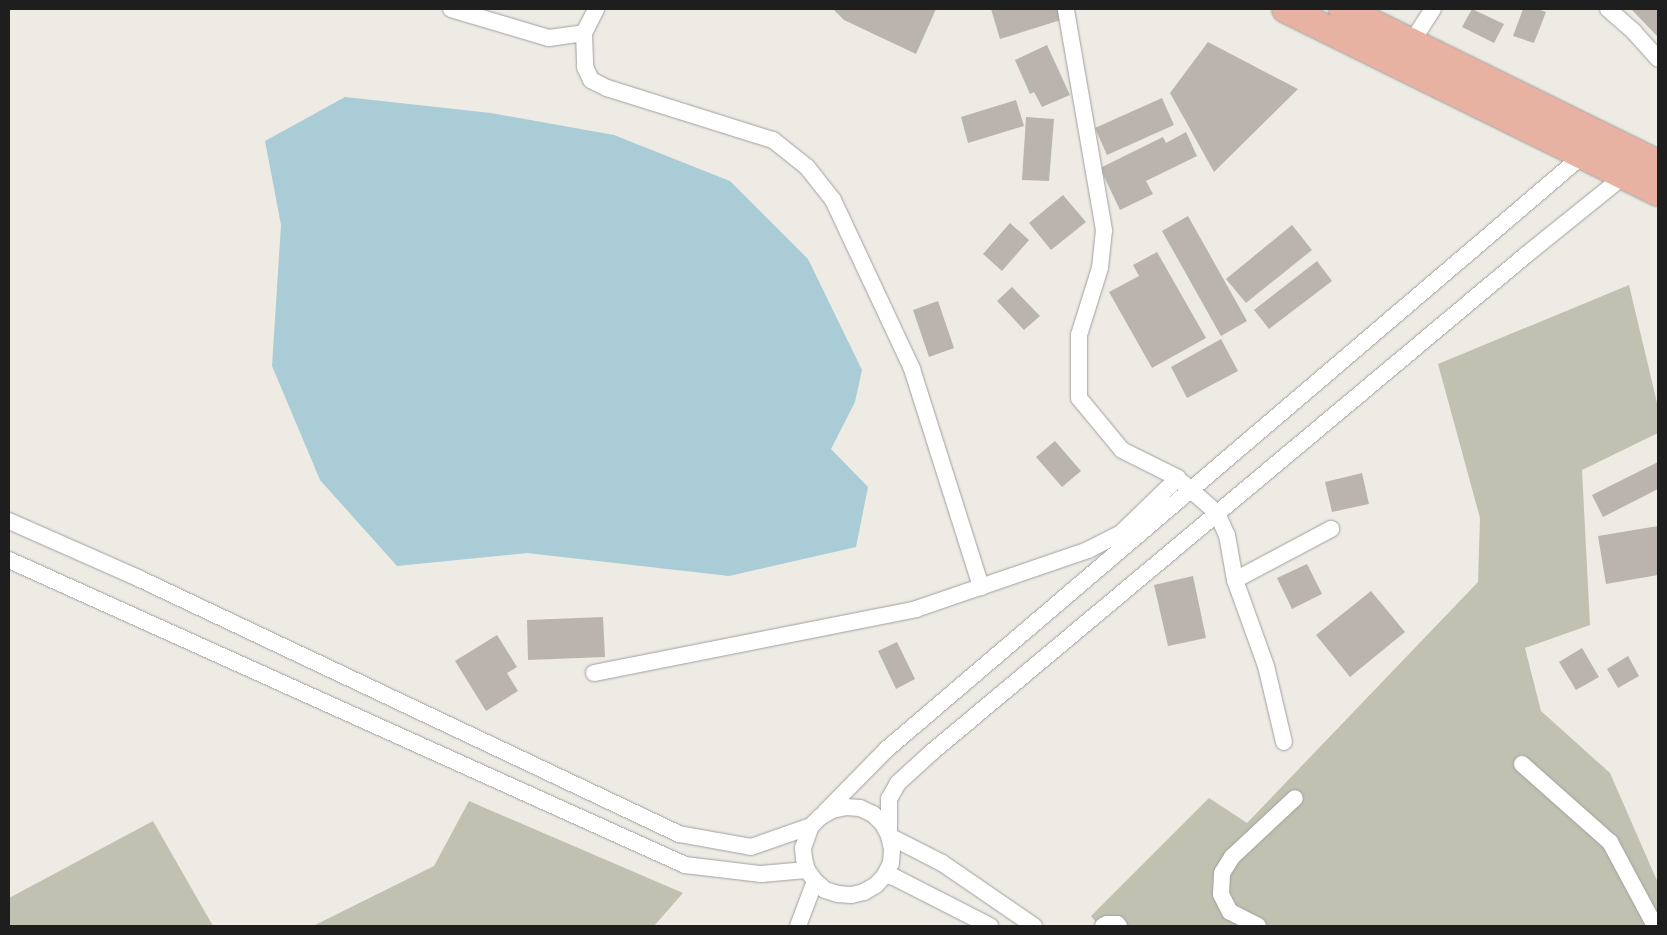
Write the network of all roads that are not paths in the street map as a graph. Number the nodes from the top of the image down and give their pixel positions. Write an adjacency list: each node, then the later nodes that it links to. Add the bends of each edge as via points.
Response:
1 (451, 9): 8 (street, via 549,38)
2 (596, 9): 8 (street)
3 (1066, 9): 15 (street, via 1104,230 1100,268 1079,335 1079,398 1122,450)
4 (1286, 9): 11 (highway)
5 (1342, 9): 9 (highway)
6 (1433, 9): 9 (street)
7 (1608, 9): 10 (street)
8 (584, 33): 22 (street, via 585,67 591,80 607,88 773,140 806,167 833,200 912,369)
9 (1411, 43): 12 (highway)
10 (1658, 59)
11 (1582, 156): 13 (highway); 16 (street)
12 (1658, 164)
13 (1624, 176): 14 (highway); 17 (street)
14 (1658, 192)
15 (1178, 478): 16 (street); 22 (street, via 1121,532 1088,550)
16 (1189, 491): 17 (street); 27 (street, via 886,749)
17 (1217, 514): 21 (street, via 1227,535); 28 (street, via 898,783 889,799)
18 (9, 522): 27 (street, via 138,578 679,834 751,847)
19 (1331, 529): 21 (street)
20 (9, 560): 30 (street, via 684,865)
21 (1235, 580): 24 (street, via 1266,666)
22 (981, 587): 23 (street, via 916,609)
23 (594, 673)
24 (1284, 742)
25 (1522, 764): 37 (street, via 1610,842)
26 (1295, 798): 36 (street, via 1232,857 1222,873 1221,894 1230,912)
27 (815, 822): 28 (street, via 832,810 860,808 873,814); 30 (street, via 803,848)
28 (889, 836): 29 (street, via 892,850); 33 (street, via 942,863)
29 (885, 875): 30 (street, via 864,892 851,895 825,890); 32 (street)
30 (811, 876): 31 (street)
31 (798, 926)
32 (990, 926)
33 (1034, 926)
34 (1103, 926): 35 (street)
35 (1119, 926)
36 (1258, 926)
37 (1655, 926)

